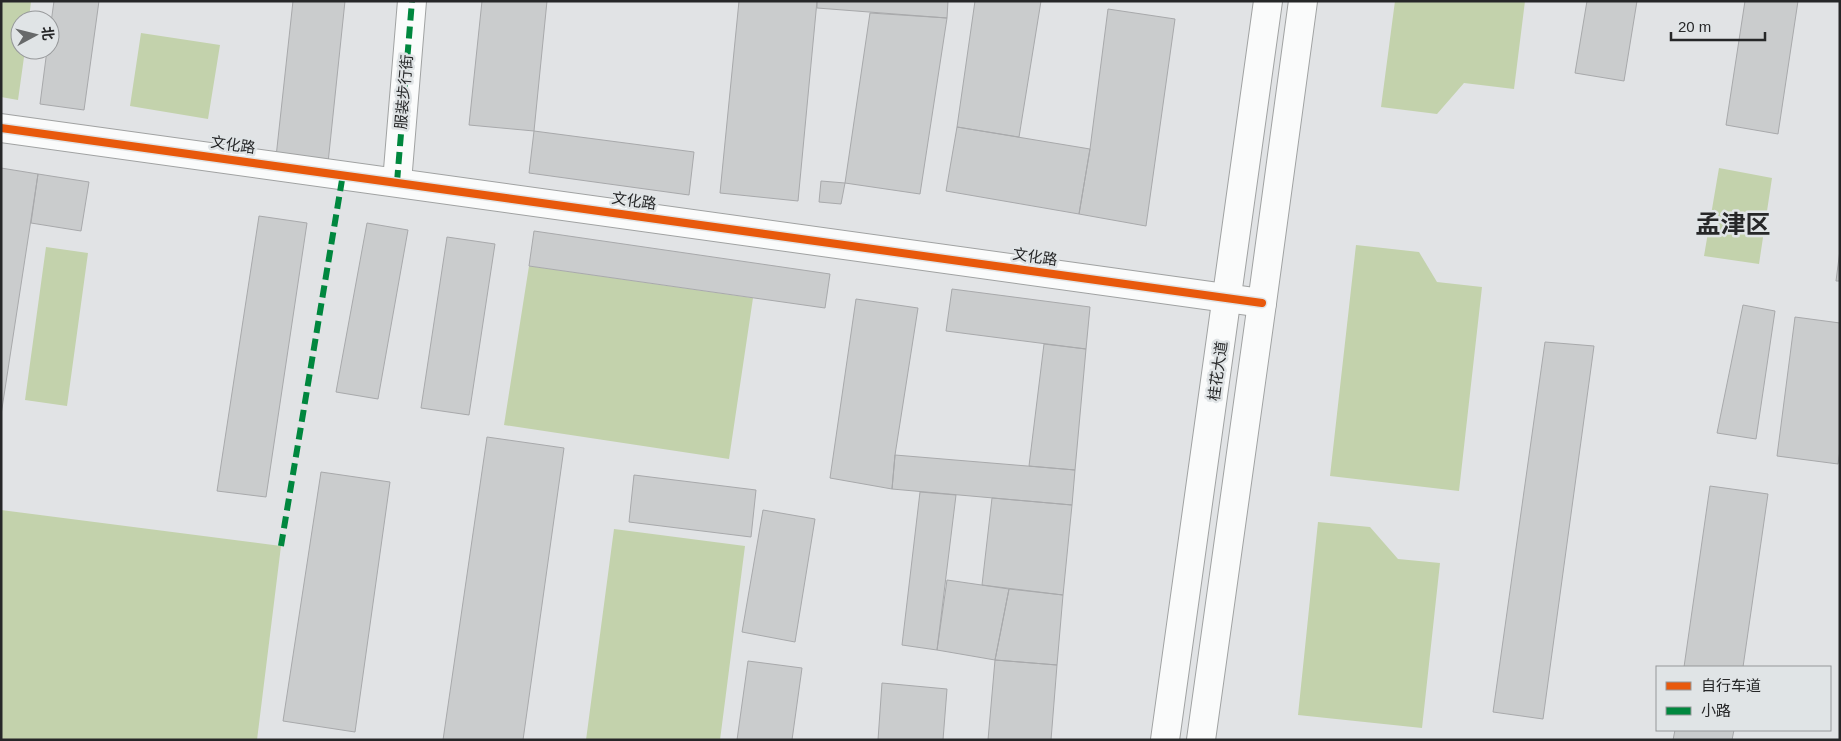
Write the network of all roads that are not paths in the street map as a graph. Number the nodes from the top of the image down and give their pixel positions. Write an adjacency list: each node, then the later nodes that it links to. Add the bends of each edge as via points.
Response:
1 (412, 1): 5 (main road, 服装步行街)
2 (1268, 1): 6 (main road, 桂花大道)
3 (1303, 1): 7 (main road)
4 (1, 128): 5 (main road, 文化路)
5 (397, 182): 6 (main road, 文化路)
6 (1228, 298): 7 (main road, 文化路); 8 (main road, 桂花大道)
7 (1262, 303): 9 (main road)
8 (1165, 740)
9 (1200, 740)

